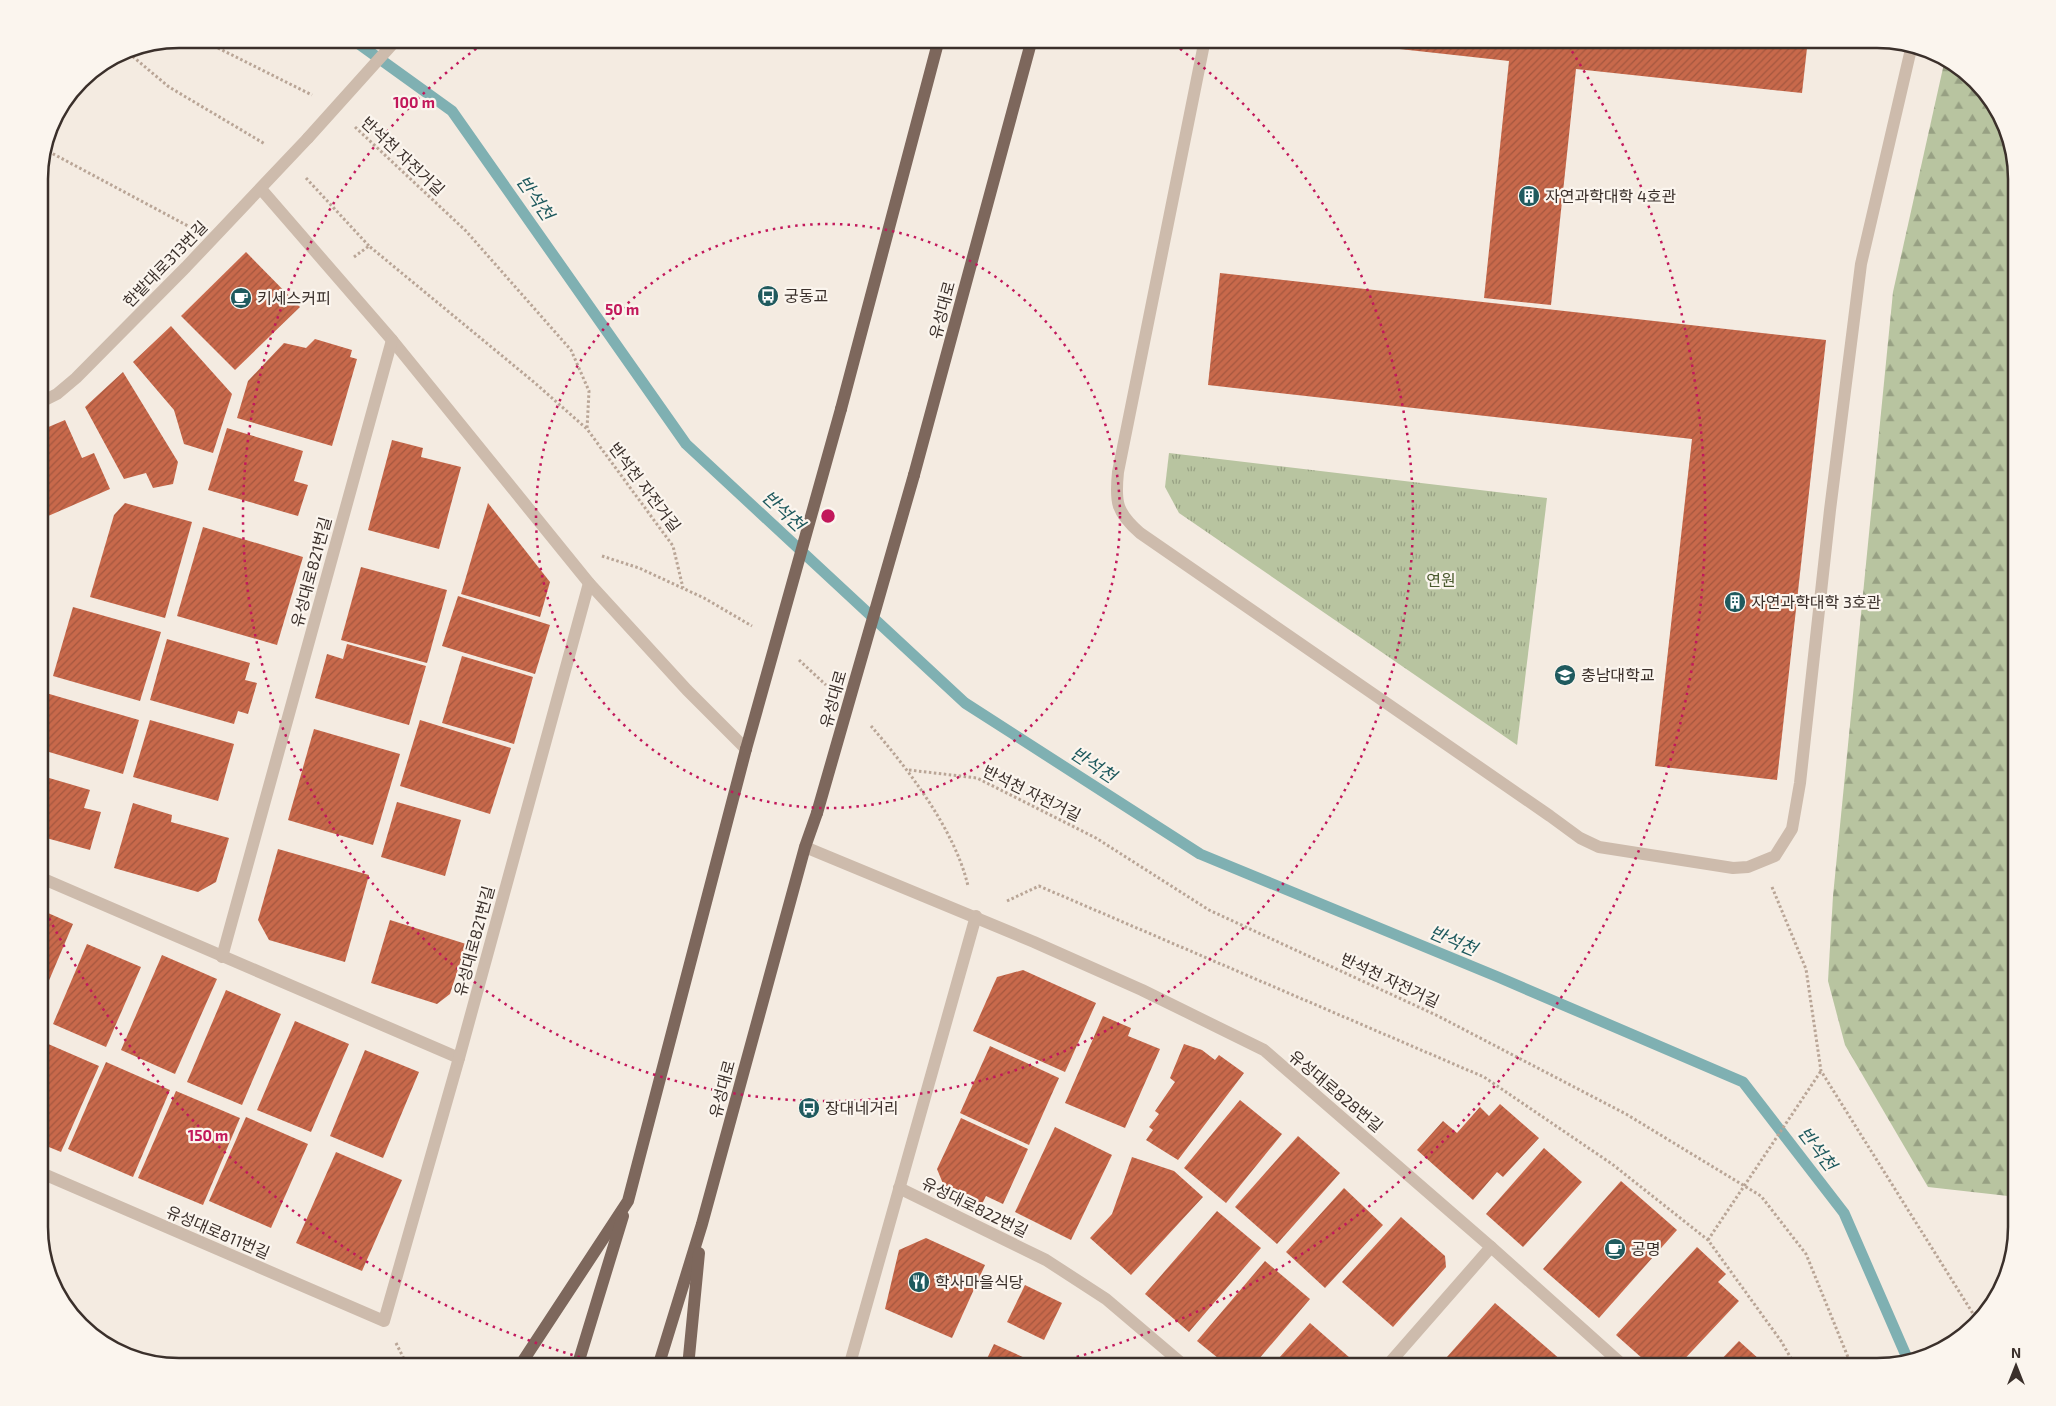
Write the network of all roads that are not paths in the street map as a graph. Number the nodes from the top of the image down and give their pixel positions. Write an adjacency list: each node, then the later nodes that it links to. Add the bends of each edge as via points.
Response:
1 (1030, 47): 11 (main road, 유성대로, bridge, via 914,475)
2 (1203, 47): 5 (street, via 1118,472 1117,505 1126,520 1140,533 1580,838 1599,848 1733,868 1762,863 1775,856 1792,829 1861,264)
3 (389, 48): 6 (street, 한밭대로313번길, bridge)
4 (937, 48): 10 (main road, bridge)
5 (1910, 52)
6 (261, 189): 7 (street); 8 (street, 한밭대로313번길, via 76,378)
7 (392, 340): 9 (street); 14 (street, 유성대로821번길)
8 (48, 398)
9 (589, 583): 10 (street); 15 (street, 유성대로821번길)
10 (746, 749): 18 (main road)
11 (805, 848): 13 (street, 유성대로828번길); 19 (main road, 유성대로)
12 (48, 881): 14 (street)
13 (976, 916): 17 (street); 20 (street, 유성대로828번길, via 1142,990 1264,1050)
14 (222, 956): 15 (street)
15 (459, 1058): 21 (street, 유성대로821번길)
16 (48, 1176): 21 (street, 유성대로811번길)
17 (899, 1188): 26 (street, 유성대로822번길); 27 (street, 유성대로822번길, via 1046,1260 1106,1299)
18 (628, 1201): 22 (main road); 23 (main road)
19 (702, 1224): 24 (main road, 유성대로); 25 (main road)
20 (1491, 1247): 28 (street); 29 (street, 유성대로828번길)
21 (384, 1321)
22 (525, 1358)
23 (580, 1358)
24 (661, 1358)
25 (689, 1358)
26 (852, 1358)
27 (1175, 1358)
28 (1394, 1358)
29 (1615, 1358)

